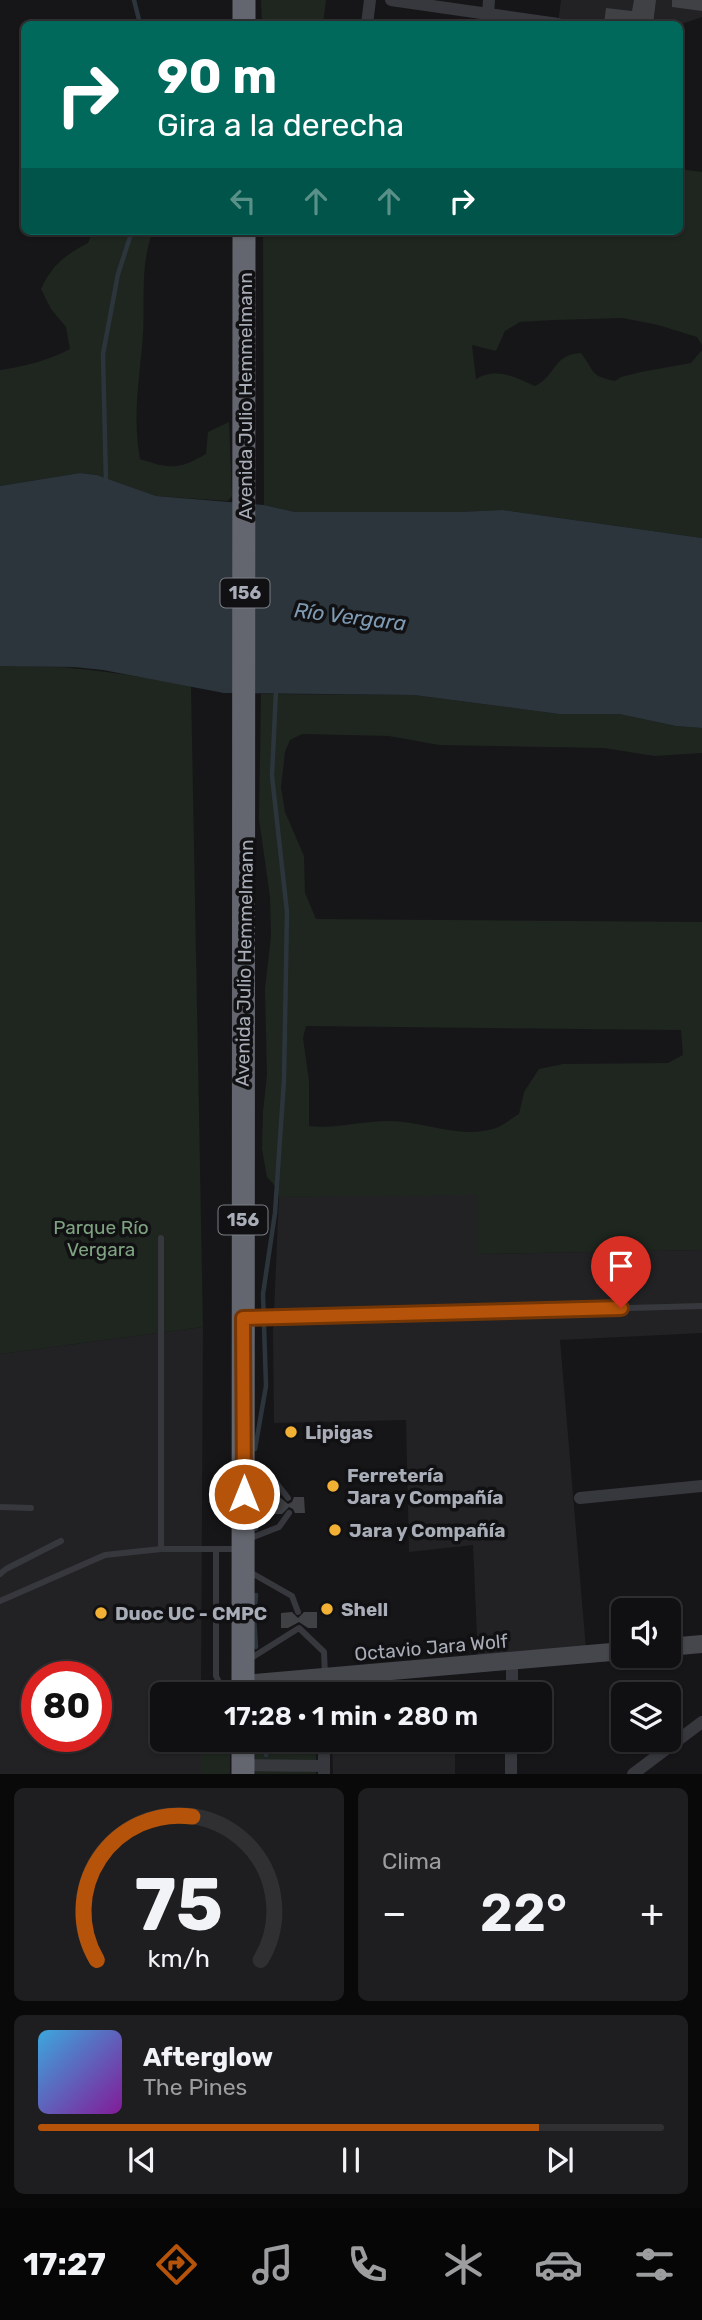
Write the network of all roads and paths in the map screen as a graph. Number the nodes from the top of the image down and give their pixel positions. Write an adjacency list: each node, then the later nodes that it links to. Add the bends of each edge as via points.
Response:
1 (244, 0): 6 (highway)
2 (370, 0): 7 (street)
3 (391, 0): 5 (street)
4 (489, 0): 5 (street)
5 (488, 14): 8 (street)
6 (244, 21)
7 (367, 21)
8 (537, 21)
9 (244, 235): 12 (highway, Avenida Julio Hemmelmann / 156)
10 (161, 1238): 21 (lane)
11 (702, 1306): 12 (lane)
12 (243, 1318): 13 (highway, Avenida Julio Hemmelmann / 156)
13 (244, 1471): 15 (lane, via 274,1480); 23 (highway, Avenida Julio Hemmelmann / 156)
14 (702, 1486): 16 (street)
15 (288, 1498)
16 (580, 1498)
17 (0, 1507): 18 (lane)
18 (31, 1508)
19 (289, 1513): 23 (lane, via 279,1527)
20 (61, 1541): 24 (lane)
21 (161, 1549): 22 (lane); 25 (lane, via 105,1555)
22 (216, 1549): 23 (lane); 31 (lane, via 216,1676 220,1684)
23 (243, 1553): 26 (lane, via 292,1596); 31 (highway, Avenida Julio Hemmelmann / 156)
24 (0, 1574)
25 (0, 1601)
26 (298, 1612)
27 (702, 1644): 28 (main road)
28 (681, 1646)
29 (611, 1652): 30 (main road, Octavio Jara Wolf)
30 (512, 1661): 34 (main road, Octavio Jara Wolf); 35 (street)
31 (243, 1680): 32 (main road, Octavio Jara Wolf); 33 (lane, via 299,1628 324,1652)
32 (270, 1682)
33 (325, 1682)
34 (355, 1682)
35 (512, 1682)
36 (702, 1722): 42 (street)
37 (324, 1752): 40 (street)
38 (511, 1752): 41 (street)
39 (243, 1769): 40 (street)
40 (324, 1770)
41 (511, 1774)
42 (633, 1774)

